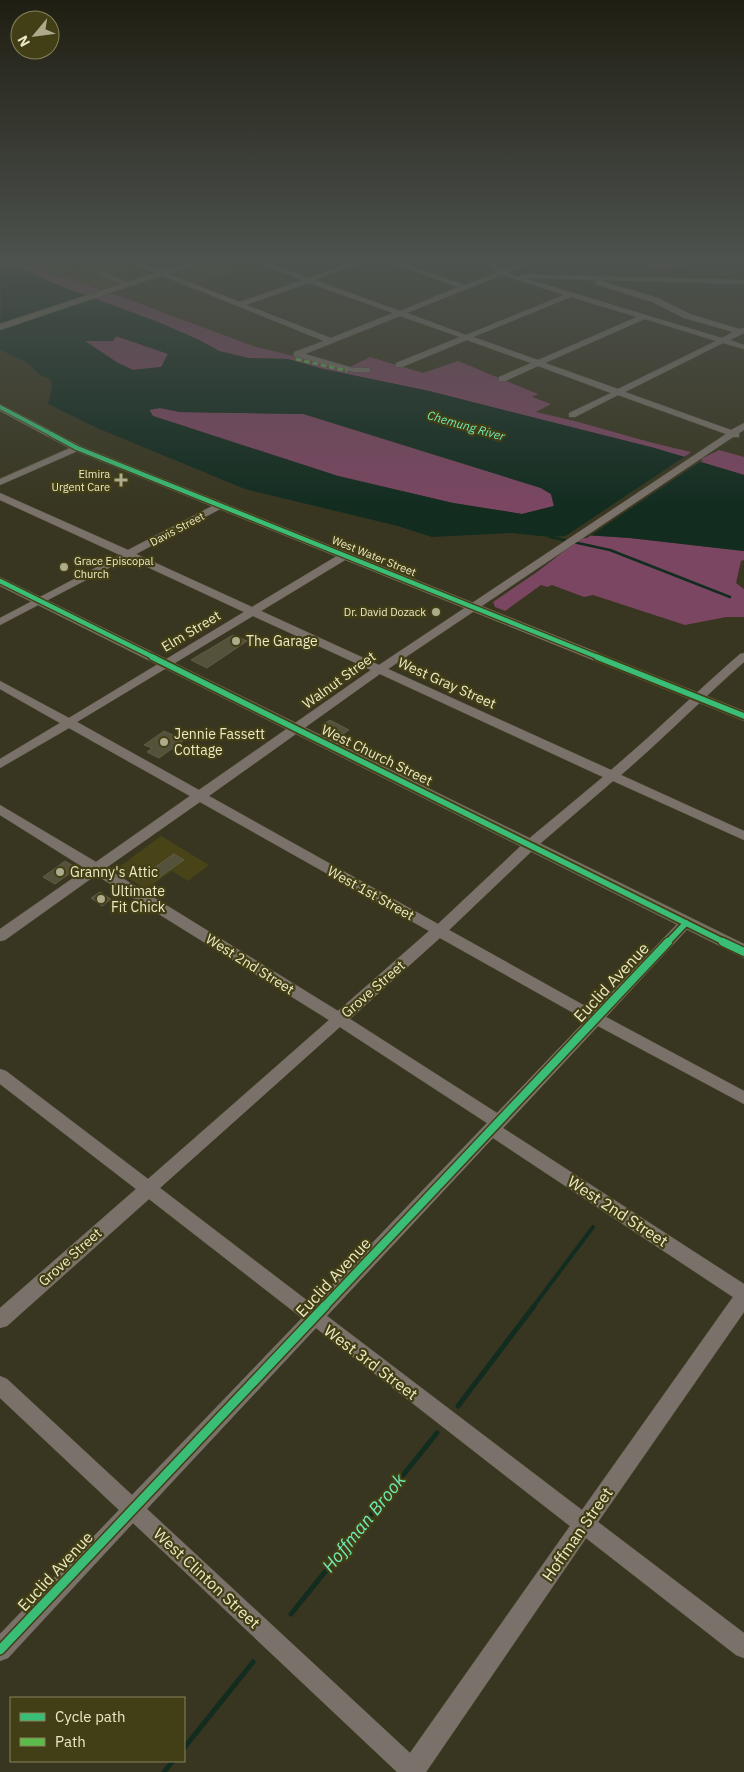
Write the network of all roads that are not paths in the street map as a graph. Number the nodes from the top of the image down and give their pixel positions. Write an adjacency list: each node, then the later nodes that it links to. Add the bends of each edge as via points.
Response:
1 (323, 343): 10 (street, via 297,354 353,370)
2 (454, 343): 9 (street)
3 (484, 343): 8 (street)
4 (585, 343): 8 (street)
5 (718, 343): 12 (street)
6 (727, 343): 7 (street)
7 (744, 348)
8 (539, 363): 11 (street); 12 (street)
9 (400, 365)
10 (367, 370)
11 (502, 379)
12 (618, 391): 14 (street); 16 (street)
13 (0, 407): 18 (main road, West Water Street)
14 (572, 415)
15 (744, 426): 16 (street, Walnut Street)
16 (731, 433): 17 (street); 26 (street, Walnut Street)
17 (744, 437)
18 (77, 448): 19 (street); 21 (main road, West Water Street)
19 (0, 482)
20 (0, 496): 22 (street, West Gray Street)
21 (221, 505): 22 (street, Davis Street); 23 (main road, West Water Street)
22 (130, 555): 25 (street, Davis Street); 27 (street, West Gray Street)
23 (346, 555): 26 (main road, West Water Street); 27 (street, Elm Street)
24 (0, 581): 25 (main road, West Church Street)
25 (40, 601): 28 (street, Davis Street); 30 (main road, West Church Street)
26 (473, 607): 31 (street, Walnut Street); 33 (main road, West Water Street)
27 (253, 612): 30 (street, Elm Street); 31 (street, West Gray Street)
28 (0, 622)
29 (744, 656): 33 (street, Grove Street)
30 (167, 663): 35 (street, Elm Street); 36 (main road, West Church Street)
31 (380, 669): 36 (street, Walnut Street); 38 (street, West Gray Street)
32 (0, 684): 35 (street, West 1st Street)
33 (697, 697): 34 (main road, West Water Street); 38 (street, Grove Street)
34 (744, 716)
35 (69, 722): 37 (street, Elm Street); 39 (street, West 1st Street)
36 (297, 729): 39 (street, Walnut Street); 42 (main road, West Church Street)
37 (0, 764)
38 (613, 776): 41 (street, West Gray Street); 42 (street, Grove Street)
39 (200, 797): 43 (street, Walnut Street); 45 (street, West 1st Street)
40 (0, 809): 43 (street, West 2nd Street)
41 (744, 836)
42 (530, 845): 44 (main road, West Church Street); 45 (street, Grove Street)
43 (97, 869): 46 (street, Walnut Street); 49 (street, West 2nd Street)
44 (686, 923): 47 (main road, West Church Street); 48 (street, Euclid Avenue)
45 (439, 931): 48 (street, West 1st Street); 49 (street, Grove Street)
46 (0, 936)
47 (744, 952)
48 (596, 1018): 51 (street, West 1st Street); 52 (street, Euclid Avenue)
49 (339, 1019): 52 (street, West 2nd Street); 53 (street, Grove Street)
50 (0, 1075): 53 (street, West 3rd Street)
51 (744, 1098)
52 (494, 1125): 54 (street, West 2nd Street); 55 (street, Euclid Avenue)
53 (146, 1189): 55 (street, West 3rd Street); 56 (street, Grove Street)
54 (744, 1295): 59 (street, Hoffman Street)
55 (314, 1318): 58 (street, Euclid Avenue); 59 (street, West 3rd Street)
56 (0, 1320)
57 (0, 1384): 58 (street, West Clinton Street)
58 (133, 1508): 61 (street, Euclid Avenue); 62 (street, West Clinton Street)
59 (584, 1524): 60 (street, West 3rd Street); 62 (street, Hoffman Street)
60 (744, 1648)
61 (0, 1650)
62 (412, 1771)

